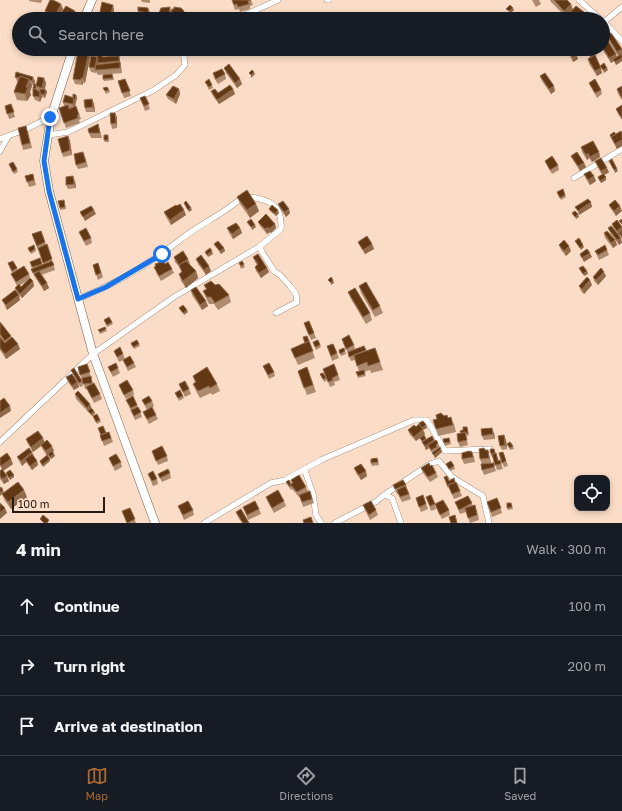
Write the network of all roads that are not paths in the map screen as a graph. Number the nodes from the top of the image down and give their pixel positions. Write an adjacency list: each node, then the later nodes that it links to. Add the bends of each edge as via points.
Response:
1 (92, 0): 5 (street)
2 (278, 0): 6 (street)
3 (579, 0): 7 (street)
4 (622, 7): 8 (street)
5 (87, 12)
6 (251, 12)
7 (592, 12)
8 (610, 15)
9 (610, 29): 10 (street)
10 (622, 40)
11 (71, 56): 13 (street)
12 (184, 56): 14 (street, via 185,64 176,75 154,90 68,132)
13 (50, 117): 14 (street); 15 (street)
14 (48, 136): 21 (street, via 44,161 49,191)
15 (8, 137): 16 (street); 18 (street)
16 (0, 139)
17 (622, 149): 19 (street)
18 (0, 151)
19 (574, 178)
20 (259, 247): 21 (street, via 281,229 280,213 273,204 259,198 244,196 144,266); 22 (street, via 274,272 280,275 296,294 297,302); 23 (street, via 174,297)
21 (78, 299): 23 (street)
22 (276, 313)
23 (93, 354): 24 (street); 28 (street)
24 (0, 442)
25 (490, 449): 26 (street, via 445,451 427,420 420,419 406,422 321,460)
26 (305, 471): 29 (street, via 271,483); 30 (street, via 313,494 316,515)
27 (384, 495): 31 (street); 32 (street, via 392,498); 33 (street, via 430,464 439,461 452,477 483,496)
28 (155, 523)
29 (204, 523)
30 (321, 523)
31 (335, 523)
32 (401, 523)
33 (489, 523)

